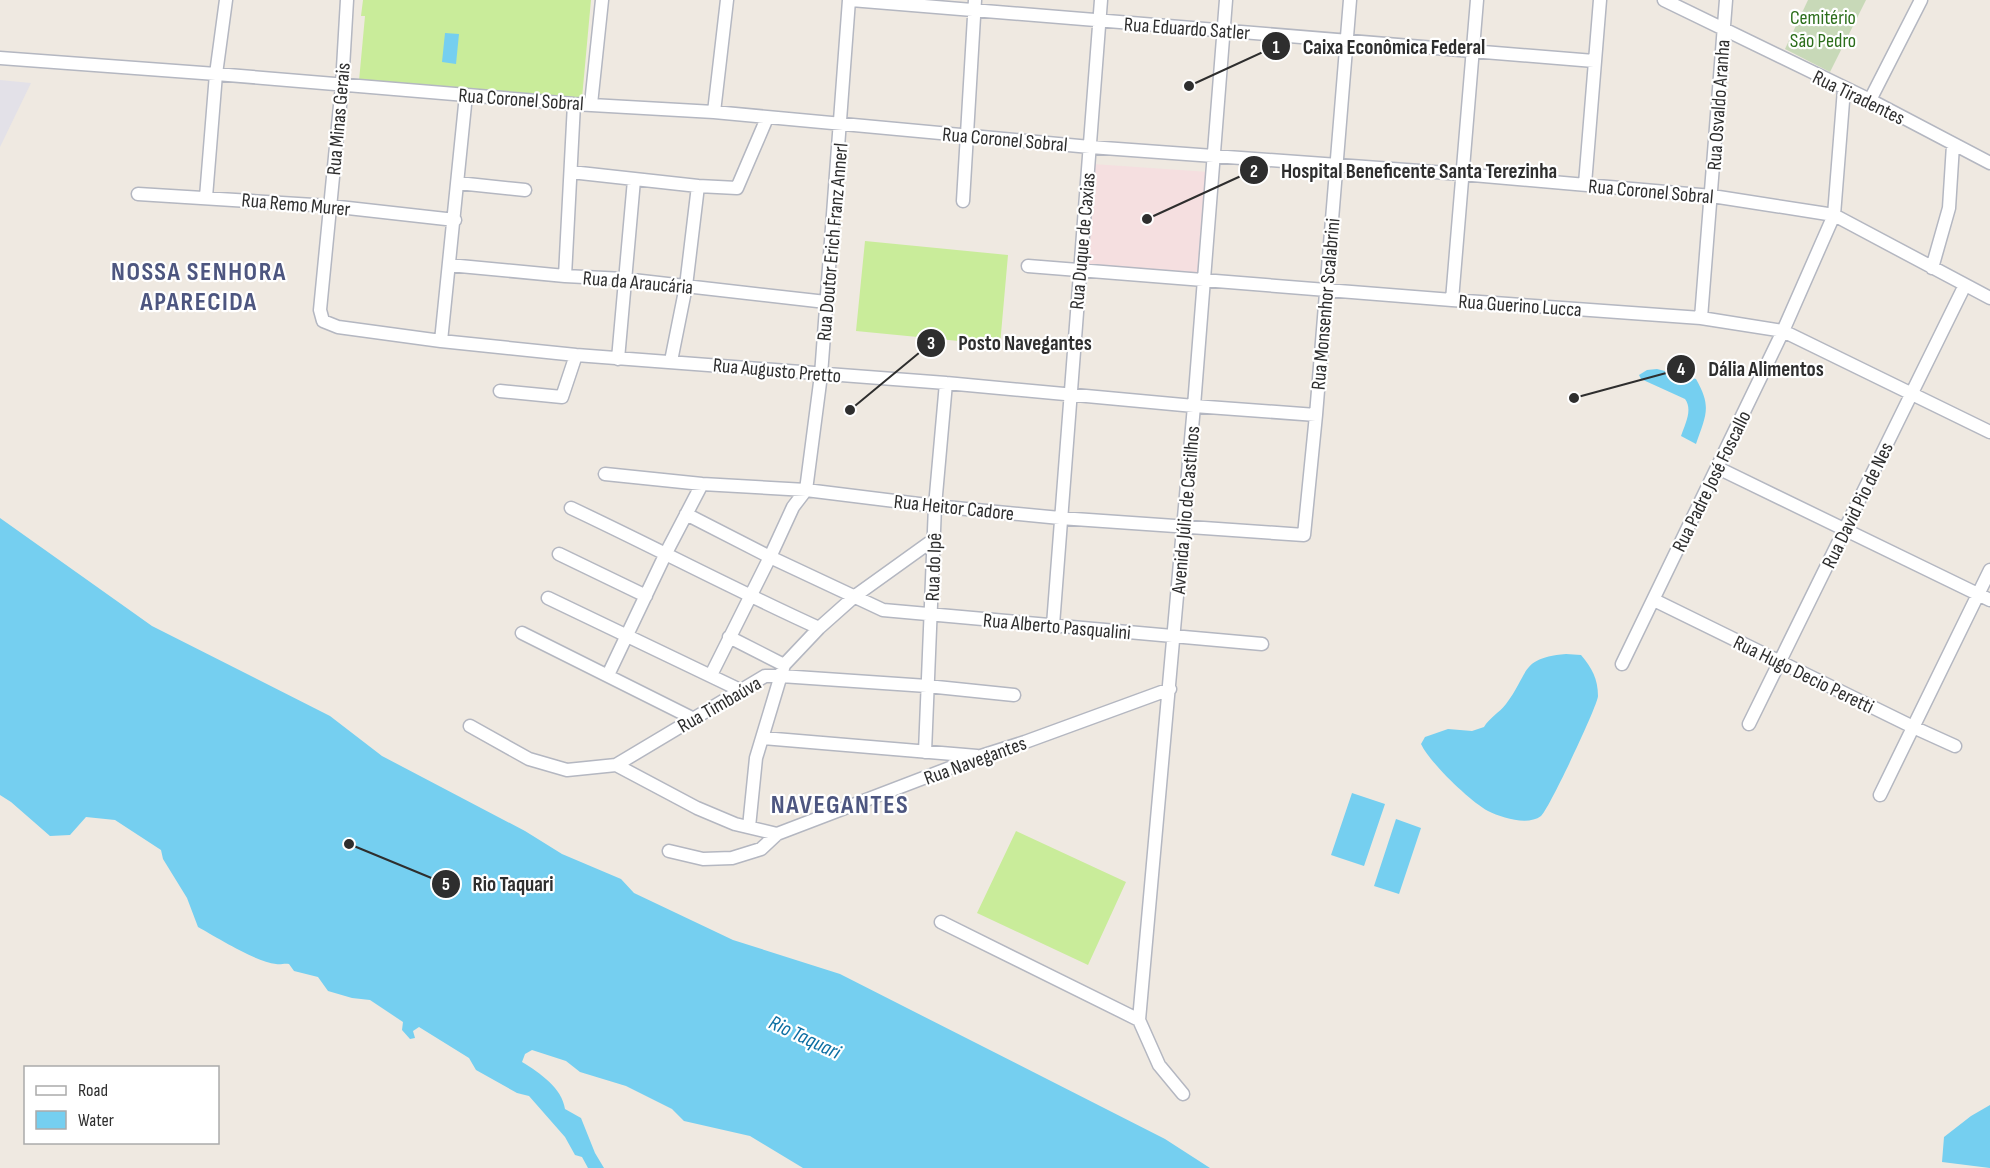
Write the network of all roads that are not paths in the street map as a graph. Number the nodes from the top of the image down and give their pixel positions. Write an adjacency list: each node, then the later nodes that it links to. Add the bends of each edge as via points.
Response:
1 (226, 0): 22 (street)
2 (347, 0): 23 (street, Rua Minas Gerais)
3 (602, 0): 28 (street)
4 (727, 0): 29 (street)
5 (850, 0): 14 (street, Rua Eduardo Satler); 31 (street, Rua Doutor Erich Franz Annerl)
6 (1101, 0): 15 (street, Rua Duque de Caxias)
7 (1226, 0): 17 (street, Avenida Júlio de Castilhos)
8 (1350, 0): 18 (street, Rua Monsenhor Scalabrini)
9 (1478, 0): 19 (street)
10 (1600, 0): 21 (street)
11 (1664, 0): 16 (street, Rua Tiradentes)
12 (1726, 0): 16 (street, Rua Osvaldo Aranha)
13 (1921, 0): 26 (street)
14 (975, 5): 15 (street, Rua Eduardo Satler); 32 (street)
15 (1099, 22): 17 (street, Rua Eduardo Satler); 34 (street, Rua Duque de Caxias)
16 (1723, 28): 24 (street, Rua Tiradentes); 46 (street, Rua Osvaldo Aranha)
17 (1223, 30): 18 (street, Rua Eduardo Satler); 35 (street, Avenida Júlio de Castilhos)
18 (1347, 41): 19 (street, Rua Eduardo Satler); 37 (street, Rua Monsenhor Scalabrini)
19 (1473, 51): 21 (street, Rua Eduardo Satler); 39 (street)
20 (0, 58): 22 (street, Rua Coronel Sobral)
21 (1594, 61): 42 (street)
22 (216, 74): 23 (street, Rua Coronel Sobral); 47 (street)
23 (342, 85): 25 (street, Rua Coronel Sobral); 49 (street, Rua Minas Gerais)
24 (1844, 89): 26 (street, Rua Tiradentes); 50 (street, Rua Padre José Foscallo)
25 (466, 96): 27 (street, Rua Coronel Sobral); 41 (street)
26 (1870, 100): 33 (street, Rua Tiradentes)
27 (574, 104): 28 (street, Rua Coronel Sobral); 38 (street)
28 (591, 104): 29 (street, Rua Coronel Sobral)
29 (714, 112): 30 (street, Rua Coronel Sobral)
30 (767, 118): 31 (street, Rua Coronel Sobral); 43 (street, via 737,188)
31 (841, 124): 32 (street, Rua Coronel Sobral); 64 (street, Rua Doutor Erich Franz Annerl)
32 (969, 136): 34 (street, Rua Coronel Sobral); 48 (street)
33 (1953, 145): 36 (street, Rua Tiradentes); 54 (street, via 1948,208)
34 (1090, 147): 35 (street, Rua Coronel Sobral); 55 (street, Rua Duque de Caxias)
35 (1213, 157): 37 (street, Rua Coronel Sobral); 58 (street, Avenida Júlio de Castilhos)
36 (1990, 163)
37 (1337, 166): 39 (street, Rua Coronel Sobral); 61 (street, Rua Monsenhor Scalabrini)
38 (571, 172): 40 (street); 56 (street)
39 (1461, 174): 42 (street, Rua Coronel Sobral); 63 (street)
40 (634, 180): 43 (street); 57 (street)
41 (458, 183): 44 (street); 51 (street)
42 (1585, 184): 46 (street, Rua Coronel Sobral)
43 (698, 186): 60 (street)
44 (525, 190)
45 (138, 194): 47 (street, Rua Remo Murer)
46 (1712, 196): 50 (street, Rua Coronel Sobral); 66 (street, Rua Osvaldo Aranha)
47 (206, 197): 49 (street, Rua Remo Murer)
48 (963, 201)
49 (330, 206): 51 (street, Rua Remo Murer); 65 (street, Rua Minas Gerais)
50 (1834, 215): 54 (street, Rua Coronel Sobral); 67 (street, Rua Padre José Foscallo)
51 (455, 220): 52 (street)
52 (449, 265): 56 (street, Rua da Araucária); 68 (street)
53 (1028, 266): 55 (street, Rua Guerino Lucca)
54 (1932, 268): 59 (street, Rua Coronel Sobral)
55 (1080, 270): 58 (street, Rua Guerino Lucca); 75 (street, Rua Duque de Caxias)
56 (565, 276): 57 (street, Rua da Araucária)
57 (624, 279): 60 (street, Rua da Araucária); 70 (street)
58 (1204, 279): 61 (street, Rua Guerino Lucca); 77 (street, Avenida Júlio de Castilhos)
59 (1965, 285): 62 (street, Rua Coronel Sobral); 76 (street, Rua David Pio de Nes)
60 (686, 286): 64 (street, Rua da Araucária); 71 (street)
61 (1327, 291): 63 (street, Rua Guerino Lucca); 78 (street, Rua Monsenhor Scalabrini)
62 (1990, 298)
63 (1452, 300): 66 (street, Rua Guerino Lucca)
64 (826, 302): 72 (street, Rua Doutor Erich Franz Annerl)
65 (320, 310): 68 (street, Rua Augusto Pretto, via 323,321 338,327)
66 (1701, 318): 67 (street, Rua Guerino Lucca)
67 (1783, 331): 76 (street, Rua Guerino Lucca); 80 (street, Rua Padre José Foscallo)
68 (441, 340): 69 (street, Rua Augusto Pretto)
69 (576, 355): 70 (street, Rua Augusto Pretto); 74 (street, via 561,398)
70 (618, 358): 71 (street, Rua Augusto Pretto)
71 (671, 361): 72 (street, Rua Augusto Pretto)
72 (820, 375): 73 (street, Rua Augusto Pretto); 83 (street, Rua Doutor Erich Franz Annerl)
73 (946, 383): 75 (street, Rua Augusto Pretto); 84 (street, Rua do Ipê)
74 (500, 391)
75 (1070, 393): 77 (street, Rua Augusto Pretto); 87 (street, Rua Duque de Caxias)
76 (1910, 394): 79 (street, Rua Guerino Lucca); 89 (street, Rua David Pio de Nes)
77 (1194, 406): 78 (street, Rua Augusto Pretto); 88 (street, Avenida Júlio de Castilhos)
78 (1316, 415): 90 (street, Rua Monsenhor Scalabrini)
79 (1990, 432)
80 (1718, 468): 89 (street); 101 (street, Rua Padre José Foscallo)
81 (605, 474): 82 (street, Rua Heitor Cadore)
82 (702, 484): 83 (street, Rua Heitor Cadore); 86 (street)
83 (806, 490): 84 (street, Rua Heitor Cadore); 94 (street, Rua Doutor Erich Franz Annerl, via 793,507)
84 (935, 506): 87 (street, Rua Heitor Cadore); 91 (street, Rua do Ipê)
85 (571, 508): 92 (street)
86 (686, 514): 92 (street); 94 (street, Rua Alberto Pasqualini)
87 (1060, 518): 88 (street, Rua Heitor Cadore); 104 (street, Rua Duque de Caxias)
88 (1182, 527): 90 (street, Rua Heitor Cadore); 109 (street, Avenida Júlio de Castilhos)
89 (1846, 529): 96 (street); 111 (street, Rua David Pio de Nes)
90 (1304, 535)
91 (933, 540): 98 (street); 103 (street, Rua do Ipê)
92 (666, 553): 97 (street); 99 (street)
93 (559, 554): 97 (street)
94 (770, 557): 98 (street, Rua Alberto Pasqualini); 99 (street, Rua Doutor Erich Franz Annerl)
95 (1990, 570): 96 (street)
96 (1978, 595): 102 (street); 123 (street)
97 (646, 596): 107 (street)
98 (855, 596): 103 (street, Rua Alberto Pasqualini, via 883,609); 105 (street)
99 (749, 597): 105 (street); 108 (street, Rua Doutor Erich Franz Annerl)
100 (548, 598): 107 (street)
101 (1654, 600): 111 (street, Rua Hugo Decio Peretti); 112 (street, Rua Padre José Foscallo)
102 (1990, 600)
103 (931, 614): 104 (street, Rua Alberto Pasqualini); 116 (street, Rua do Ipê)
104 (1053, 625): 109 (street, Rua Alberto Pasqualini)
105 (819, 628): 113 (street)
106 (522, 633): 114 (street)
107 (628, 635): 114 (street); 115 (street)
108 (729, 637): 113 (street); 115 (street, Rua Doutor Erich Franz Annerl)
109 (1174, 637): 110 (street, Rua Alberto Pasqualini); 117 (street, Avenida Júlio de Castilhos)
110 (1262, 644)
111 (1779, 661): 121 (street, Rua David Pio de Nes); 123 (street, Rua Hugo Decio Peretti)
112 (1622, 664)
113 (783, 670): 116 (street); 118 (street, Rua Timbaúva); 124 (street)
114 (608, 675): 120 (street)
115 (711, 675): 118 (street)
116 (927, 686): 119 (street); 126 (street, Rua do Ipê)
117 (1170, 689): 127 (street, Rua Navegantes); 134 (street, Avenida Júlio de Castilhos)
118 (740, 690): 120 (street, Rua Timbaúva)
119 (1014, 695)
120 (692, 718): 128 (street, Rua Timbaúva)
121 (1749, 724)
122 (470, 726): 128 (street, Rua Timbaúva, via 530,759 567,770)
123 (1913, 727): 125 (street, Rua Hugo Decio Peretti); 129 (street)
124 (763, 738): 126 (street); 130 (street, via 756,758)
125 (1955, 746)
126 (925, 752): 127 (street)
127 (981, 756): 131 (street, Rua Navegantes)
128 (616, 765): 130 (street, via 698,808)
129 (1880, 795)
130 (749, 827): 131 (street)
131 (777, 834): 132 (street, Rua Navegantes, via 761,849 732,858 703,859)
132 (669, 851)
133 (941, 922): 134 (street)
134 (1139, 1020): 135 (street, via 1159,1065)
135 (1183, 1094)

